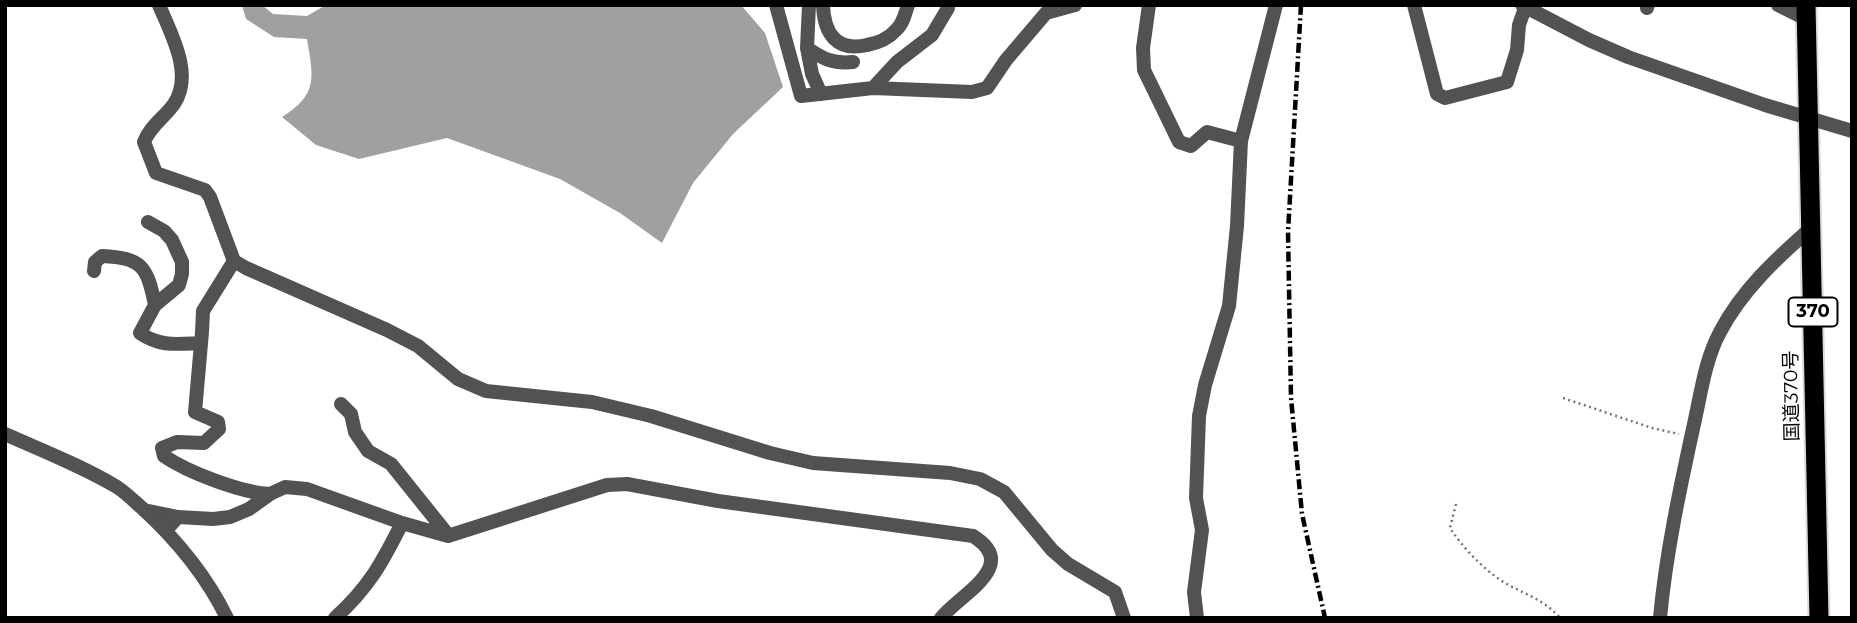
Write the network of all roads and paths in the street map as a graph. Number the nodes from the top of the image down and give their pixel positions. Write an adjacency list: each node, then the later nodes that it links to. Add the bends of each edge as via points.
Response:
1 (159, 5): 23 (street, via 183,74 174,104 144,142 156,173 205,190)
2 (776, 5): 17 (street, via 802,96)
3 (809, 5): 14 (street)
4 (823, 5): 5 (street, via 831,36 843,46 857,47 876,44 899,28)
5 (908, 5)
6 (1074, 5): 16 (street, via 1046,13 986,88 972,92)
7 (1149, 5): 20 (street, via 1144,70 1179,142 1191,146 1207,132)
8 (1276, 5): 20 (street)
9 (1414, 5): 11 (street, via 1437,94 1445,98 1507,82)
10 (1778, 5): 13 (street)
11 (1523, 7): 18 (street, via 1628,57)
12 (948, 8): 16 (street, via 932,35)
13 (1806, 12): 18 (highway, 国道370号 / 370)
14 (807, 48): 15 (street, via 824,60); 17 (street)
15 (853, 62)
16 (873, 88): 17 (street)
17 (821, 94)
18 (1808, 118): 19 (street); 22 (highway, 国道370号 / 370)
19 (1852, 131)
20 (1241, 141): 42 (street, via 1229,306 1199,416 1196,498 1202,530 1194,592)
21 (148, 222): 25 (street, via 172,240 182,262 179,285)
22 (1811, 228): 44 (street, via 1750,287 1710,350); 45 (highway, 国道370号 / 370)
23 (234, 261): 26 (street, via 203,311); 41 (street, via 398,335 458,379 486,391 592,402 813,463 980,479 1004,492 1068,564 1115,592)
24 (94, 271): 25 (street, via 102,256 135,262 145,269)
25 (155, 304): 26 (street, via 140,333 164,345)
26 (200, 343): 31 (street, via 195,412 218,422 219,429 204,443 168,444 162,449 164,456 209,478 255,494)
27 (1563, 398): 30 (path)
28 (341, 404): 37 (street, via 351,414 355,432 368,451 391,464)
29 (5, 434): 33 (street, via 120,489)
30 (1690, 436)
31 (270, 494): 34 (street, via 230,517); 35 (street, via 285,487 307,489)
32 (1456, 504): 43 (path, via 1450,528 1460,542 1501,581 1550,606)
33 (144, 510): 34 (street); 36 (street)
34 (178, 517): 36 (street)
35 (402, 523): 37 (street); 39 (street, via 378,570)
36 (166, 530): 38 (street, via 213,590)
37 (448, 536): 40 (street, via 607,485 626,484 718,502 973,536 985,543 992,556 988,572)
38 (227, 618)
39 (335, 618)
40 (941, 618)
41 (1124, 618)
42 (1197, 618)
43 (1560, 618)
44 (1660, 618)
45 (1819, 618)

